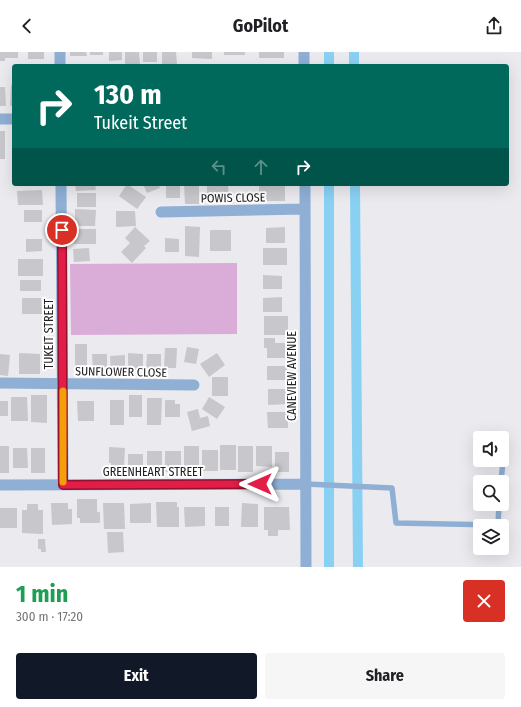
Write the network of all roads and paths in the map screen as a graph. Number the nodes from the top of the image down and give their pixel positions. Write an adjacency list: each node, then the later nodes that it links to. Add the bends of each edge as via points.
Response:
1 (60, 52): 3 (street)
2 (304, 52): 4 (street)
3 (60, 64)
4 (304, 64)
5 (0, 119): 6 (street)
6 (12, 119)
7 (61, 186): 12 (street, TUKEIT STREET)
8 (305, 186): 9 (street, CANEVIEW AVENUE)
9 (305, 210): 10 (street, POWIS CLOSE); 14 (street, CANEVIEW AVENUE)
10 (161, 212)
11 (0, 383): 12 (street, SUNFLOWER CLOSE)
12 (63, 384): 13 (street, SUNFLOWER CLOSE); 16 (street, TUKEIT STREET)
13 (194, 385)
14 (306, 484): 16 (street, GREENHEART STREET); 17 (lane, via 392,488 396,523 498,525); 18 (street, CANEVIEW AVENUE)
15 (0, 485): 16 (street, GREENHEART STREET)
16 (63, 485)
17 (499, 511)
18 (306, 567)

